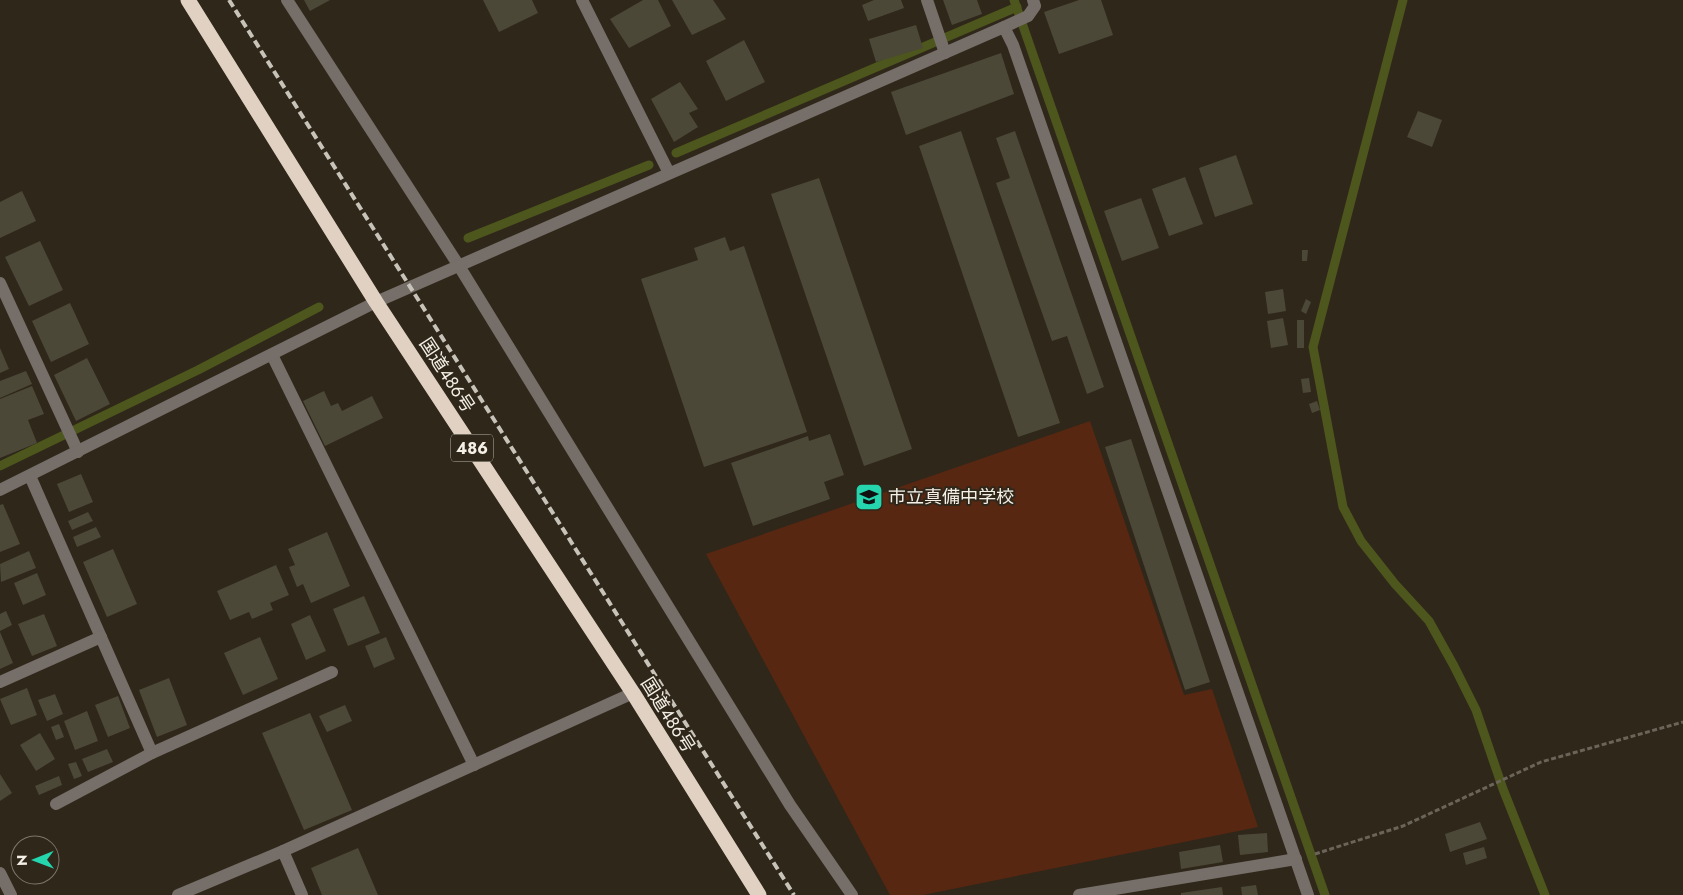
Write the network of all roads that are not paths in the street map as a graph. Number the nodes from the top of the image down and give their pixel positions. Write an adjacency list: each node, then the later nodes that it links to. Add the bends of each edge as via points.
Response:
1 (188, 0): 11 (highway, 国道486号 / 486)
2 (287, 0): 9 (street)
3 (582, 0): 8 (street)
4 (927, 0): 7 (street)
5 (1033, 0): 6 (street, via 1035,6 1028,16)
6 (1007, 26): 7 (street); 24 (street)
7 (942, 44): 8 (street)
8 (669, 173): 9 (street)
9 (459, 266): 11 (street); 30 (street, via 790,805)
10 (0, 283): 13 (street)
11 (376, 302): 12 (street); 19 (highway, 国道486号 / 486)
12 (272, 355): 13 (street); 21 (street)
13 (78, 452): 14 (street)
14 (30, 476): 15 (street); 16 (street)
15 (0, 490)
16 (101, 637): 18 (street); 20 (street)
17 (332, 672): 20 (street)
18 (0, 682)
19 (633, 693): 21 (street); 29 (highway, 国道486号 / 486)
20 (152, 753): 22 (street)
21 (474, 765): 23 (street)
22 (56, 804)
23 (283, 851): 27 (street); 28 (street)
24 (1296, 859): 31 (street); 32 (street)
25 (0, 873): 26 (street)
26 (11, 895)
27 (178, 895)
28 (302, 895)
29 (759, 895)
30 (852, 895)
31 (1078, 895)
32 (1308, 895)

